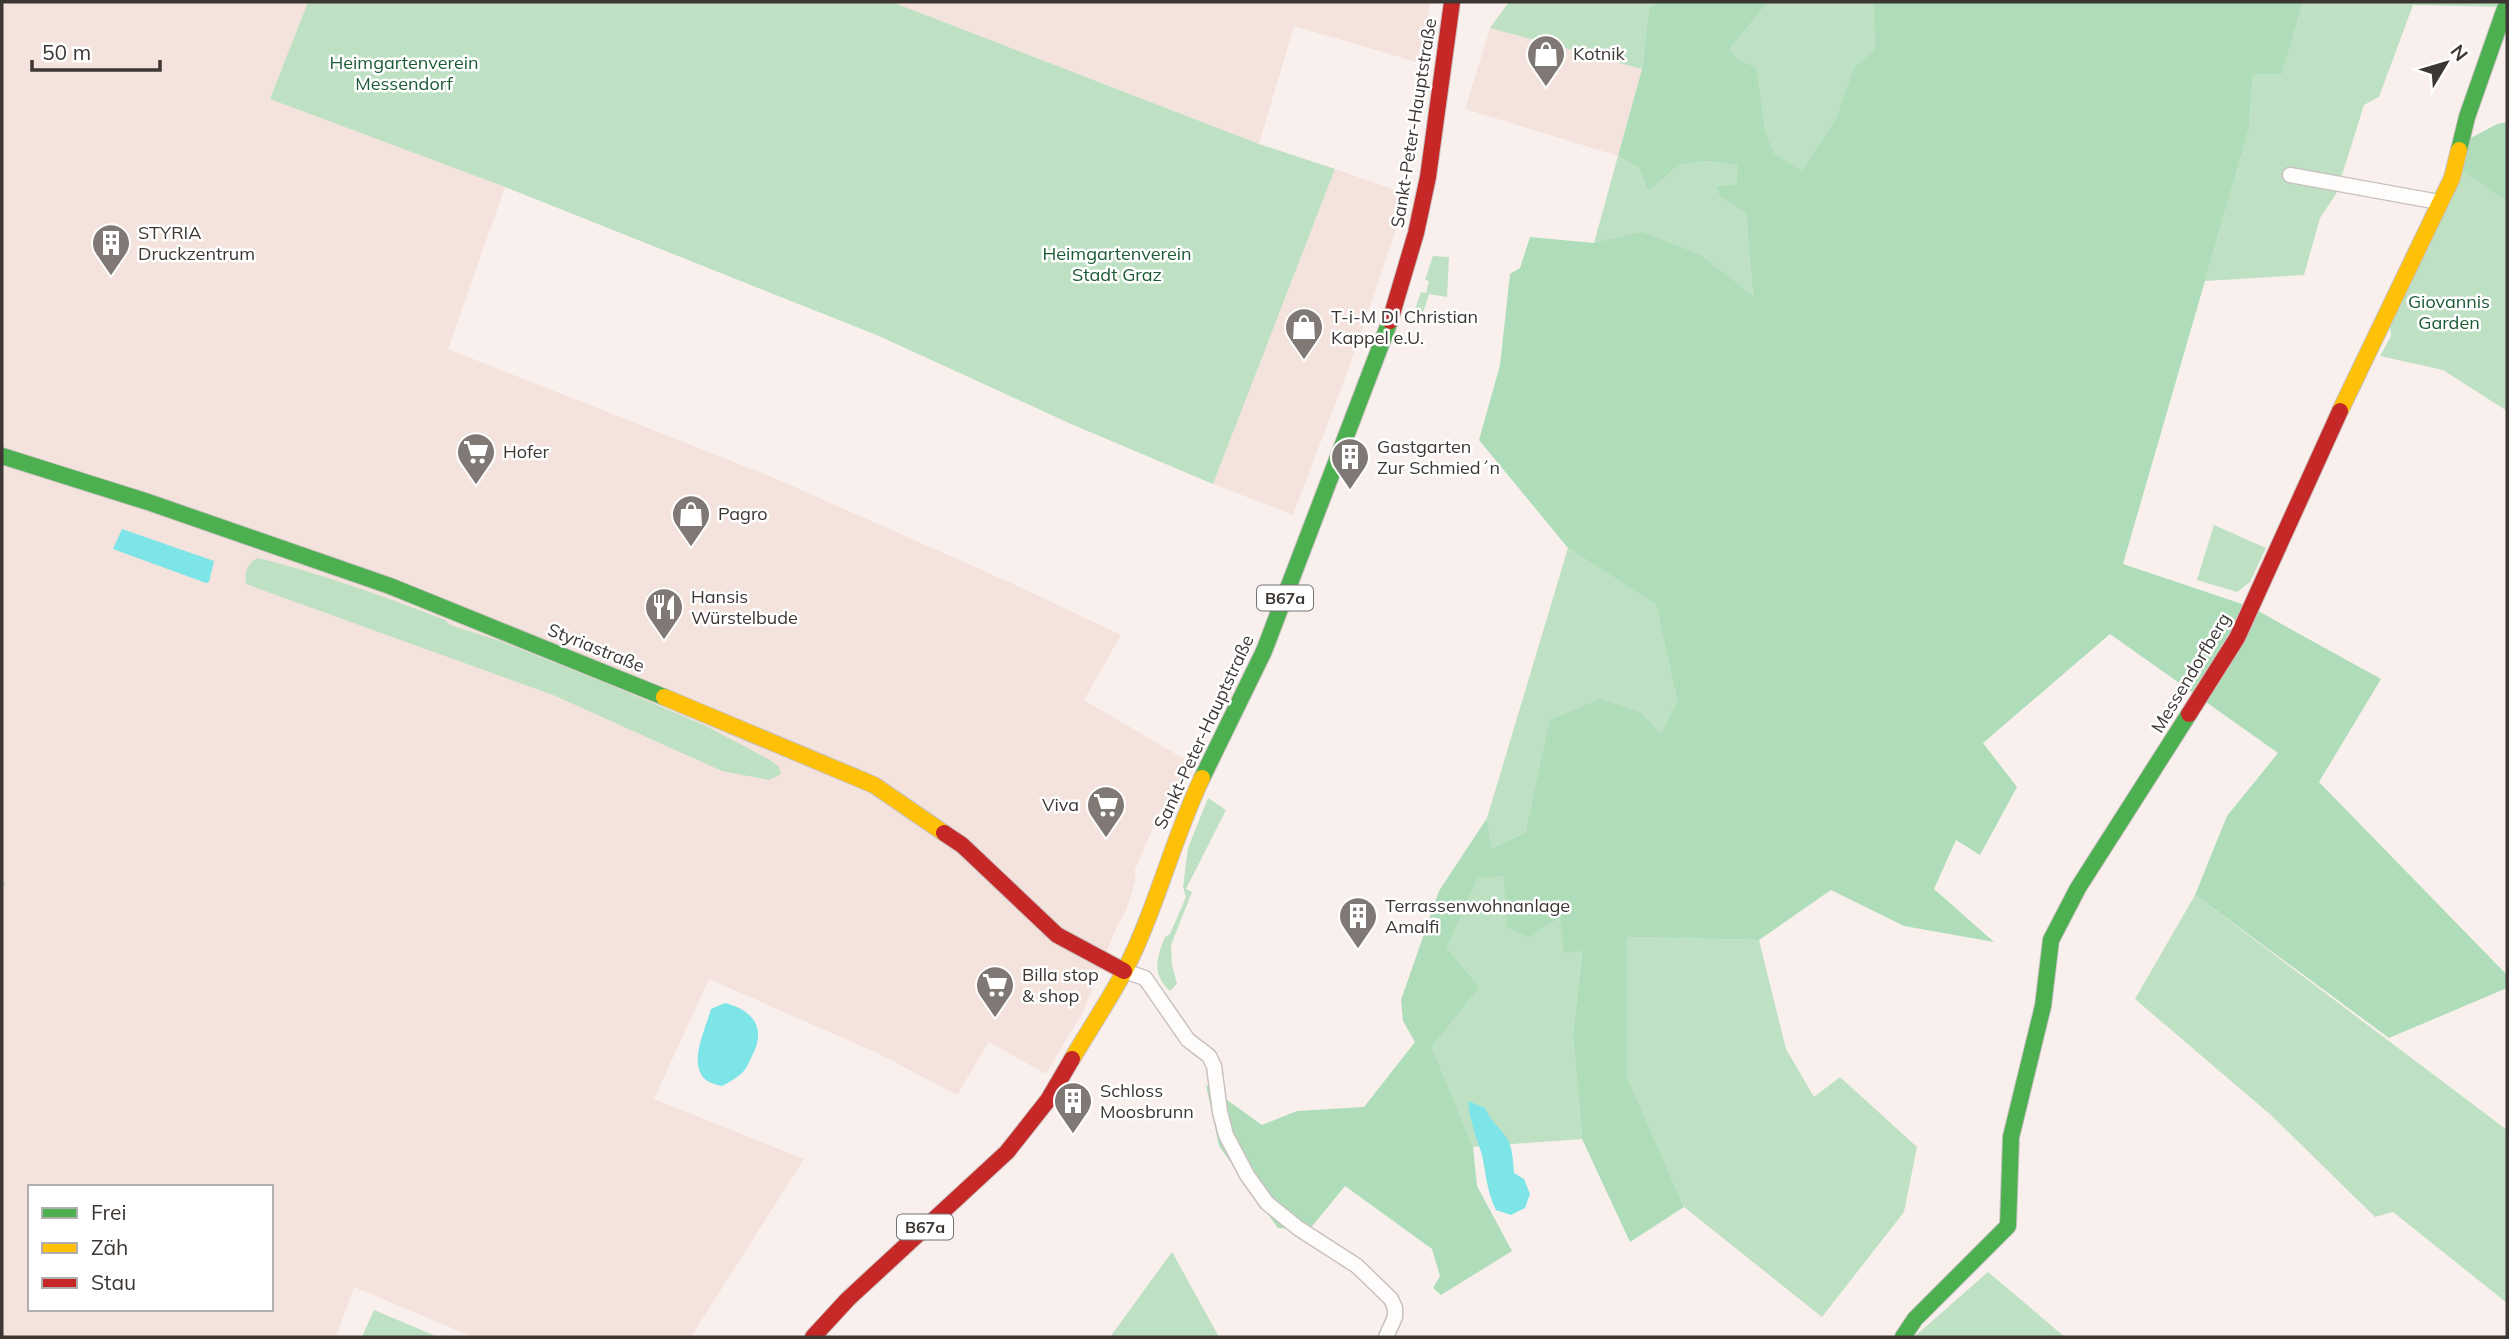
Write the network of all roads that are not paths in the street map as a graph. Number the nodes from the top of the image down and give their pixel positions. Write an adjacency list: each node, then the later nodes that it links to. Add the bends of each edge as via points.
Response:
1 (1452, 2): 6 (street, Sankt-Peter-Hauptstraße / B67a, via 1426,186 1390,320 1264,652 1183,818)
2 (2507, 3): 4 (street, Messendorfberg, via 2467,117 2452,178)
3 (2290, 175): 4 (street)
4 (2439, 202): 9 (street, Messendorfberg, via 2237,638 2078,888 2051,940 2043,1006 2011,1137 2008,1226 1915,1319)
5 (2, 456): 6 (street, Styriastraße, via 390,586 874,785 962,845 1057,934)
6 (1124, 971): 7 (street, Sankt-Peter-Hauptstraße / B67a, via 1048,1100 1007,1152); 8 (street, via 1145,978 1188,1040 1209,1056 1226,1135 1267,1203 1357,1266 1391,1299 1395,1317)
7 (813, 1337)
8 (1386, 1337)
9 (1903, 1337)

